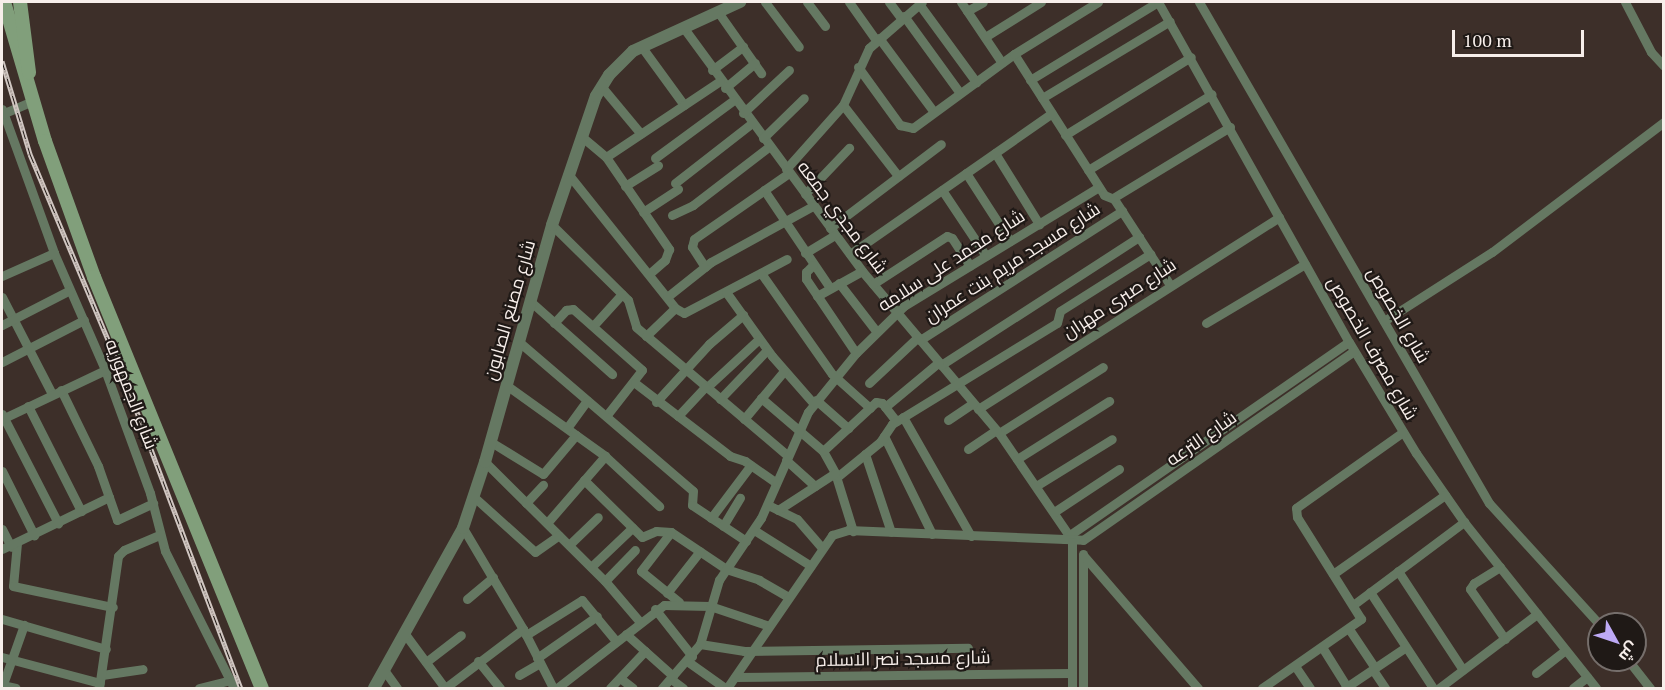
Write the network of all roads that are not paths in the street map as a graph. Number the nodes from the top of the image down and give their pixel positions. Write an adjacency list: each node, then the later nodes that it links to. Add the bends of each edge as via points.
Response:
1 (4, 2): 45 (main road, شارع الجمهوريه)
2 (20, 2): 45 (main road, شارع الجمهوريه)
3 (740, 2): 17 (street, شارع مصنع الصابون)
4 (765, 2): 26 (street)
5 (807, 2): 20 (street)
6 (849, 2): 23 (street)
7 (889, 2): 18 (street)
8 (961, 2): 16 (street)
9 (983, 2): 16 (street)
10 (1041, 2): 22 (street)
11 (1098, 2): 27 (street)
12 (1158, 2): 19 (street, شارع مصرف الخصوص); 36 (street)
13 (1199, 2): 115 (street, شارع الخصوص)
14 (1625, 2): 31 (street, via 1651,52)
15 (921, 3): 18 (street); 37 (street)
16 (968, 11): 22 (street)
17 (718, 12): 21 (street, شارع مصنع الصابون); 25 (street)
18 (902, 17): 23 (street); 40 (street)
19 (1170, 21): 28 (street, شارع مصرف الخصوص); 43 (street)
20 (825, 26)
21 (683, 27): 24 (street, شارع مصنع الصابون); 33 (street, شارع مجدي جمعه)
22 (985, 37): 30 (street)
23 (878, 39): 32 (street); 49 (street)
24 (641, 46): 39 (street, شارع مصنع الصابون, via 617,65); 46 (street)
25 (743, 47): 29 (street); 33 (street)
26 (799, 47)
27 (1014, 54): 30 (street); 36 (street)
28 (1191, 57): 41 (street, شارع مصرف الخصوص); 56 (street)
29 (754, 63): 35 (street); 38 (street)
30 (1002, 63): 37 (street)
31 (1664, 66)
32 (858, 67): 47 (street); 49 (street, via 906,129)
33 (712, 70): 38 (street, شارع مجدي جمعه)
34 (789, 70): 50 (street)
35 (761, 72)
36 (1030, 80): 43 (street)
37 (976, 82): 40 (street)
38 (722, 84): 44 (street, شارع مجدي جمعه); 46 (street)
39 (601, 86): 55 (street); 57 (street, شارع مصنع الصابون)
40 (960, 93): 49 (street)
41 (1212, 94): 54 (street, شارع مصرف الخصوص); 64 (street)
42 (804, 98): 58 (street)
43 (1042, 98): 51 (street)
44 (734, 100): 50 (street, شارع مجدي جمعه); 69 (street)
45 (32, 101): 48 (street); 232 (main road, شارع الجمهوريه, via 94,277 178,489)
46 (684, 105): 55 (street)
47 (843, 105): 65 (street); 68 (street)
48 (2, 112): 86 (street, شارع الجمهوريه)
49 (934, 112)
50 (743, 113): 53 (street, شارع مجدي جمعه)
51 (1052, 113): 56 (street); 62 (street)
52 (1664, 122): 115 (street, via 1492,252)
53 (752, 123): 58 (street, شارع مجدي جمعه); 77 (street)
54 (1230, 127): 74 (street); 79 (street, شارع مصرف الخصوص)
55 (641, 134): 63 (street)
56 (1065, 135): 64 (street)
57 (581, 136): 63 (street); 67 (street, شارع مصنع الصابون)
58 (763, 138): 60 (street, شارع مجدي جمعه)
59 (941, 144): 68 (street)
60 (770, 146): 65 (street, شارع مجدي جمعه); 78 (street, via 693,205)
61 (849, 148): 73 (street)
62 (994, 153): 66 (street); 81 (street)
63 (606, 157): 69 (street)
64 (1088, 170): 70 (street)
65 (788, 171): 71 (street); 73 (street, شارع مجدي جمعه)
66 (966, 173): 72 (street); 85 (street)
67 (568, 175): 82 (street, شارع مصنع الصابون); 98 (street)
68 (898, 176): 83 (street)
69 (625, 186): 77 (street)
70 (1099, 187): 74 (street); 81 (street, شارع محمد على سلامه)
71 (764, 190): 80 (street); 95 (street, via 694,239 692,247)
72 (942, 190): 88 (street); 90 (street)
73 (805, 194): 75 (street, شارع مجدي جمعه)
74 (1113, 198): 76 (street)
75 (813, 206): 80 (street); 83 (street, شارع مجدي جمعه)
76 (1122, 211): 84 (street); 123 (street, شارع مسجد مريم بنت عمران)
77 (643, 212): 98 (street, via 669,252)
78 (672, 215)
79 (1279, 218): 92 (street, شارع مصرف الخصوص); 101 (street, شارع صبرى مهران)
80 (784, 222): 87 (street); 95 (street)
81 (1039, 224): 85 (street, شارع محمد على سلامه)
82 (552, 225): 105 (street); 109 (street, شارع مصنع الصابون)
83 (832, 231): 87 (street); 88 (street, شارع مجدي جمعه)
84 (1139, 237): 89 (street); 130 (street)
85 (1010, 241): 90 (street, شارع محمد على سلامه)
86 (54, 253): 99 (street); 103 (street, شارع الجمهوريه)
87 (805, 253): 93 (street)
88 (850, 254): 96 (street, شارع مجدي جمعه)
89 (1150, 254): 101 (street); 140 (street, via 1060,311 1057,323)
90 (986, 256): 94 (street, شارع محمد على سلامه)
91 (787, 259): 97 (street)
92 (1305, 264): 117 (street); 125 (street, شارع مصرف الخصوص)
93 (813, 265): 102 (street); 106 (street, via 805,275)
94 (970, 266): 100 (street, via 947,236); 111 (street, شارع محمد على سلامه)
95 (705, 267): 108 (street)
96 (862, 271): 100 (street, شارع مجدي جمعه); 102 (street)
97 (761, 273): 104 (street); 136 (street)
98 (649, 274): 108 (street)
99 (2, 276)
100 (873, 284): 111 (street, شارع مجدي جمعه)
101 (1170, 285): 150 (street, شارع صبرى مهران)
102 (835, 286): 106 (street); 120 (street)
103 (70, 290): 113 (street); 114 (street, شارع الجمهوريه)
104 (726, 292): 110 (street); 112 (street)
105 (622, 294): 119 (street); 121 (street, via 631,306 633,322)
106 (817, 296): 128 (street)
107 (2, 297): 113 (street)
108 (667, 297): 110 (street)
109 (530, 301): 116 (street); 124 (street, شارع مصنع الصابون)
110 (680, 311): 121 (street)
111 (895, 312): 120 (street, شارع محمد على سلامه); 123 (street, شارع مجدي جمعه)
112 (743, 315): 122 (street); 133 (street)
113 (12, 319): 118 (street); 126 (street)
114 (84, 320): 126 (street); 132 (street, شارع الجمهوريه)
115 (1384, 321): 242 (street, شارع الخصوص, via 1489,503)
116 (554, 323): 119 (street, via 571,309); 135 (street)
117 (1206, 323)
118 (2, 325)
119 (593, 326): 137 (street, via 643,371)
120 (876, 331): 128 (street, شارع محمد على سلامه)
121 (646, 336): 133 (street)
122 (759, 339): 127 (street); 141 (street)
123 (919, 339): 130 (street, شارع مجدي جمعه); 138 (street, شارع مسجد مريم بنت عمران)
124 (518, 341): 139 (street, شارع مصنع الصابون); 145 (street)
125 (1352, 347): 163 (street, شارع مصرف الخصوص); 213 (street, شارع الترعه); 214 (street, شارع الترعه)
126 (27, 348): 129 (street); 142 (street)
127 (767, 350): 134 (street); 144 (street)
128 (855, 353): 136 (street, شارع محمد على سلامه)
129 (2, 362)
130 (940, 364): 140 (street, شارع مجدي جمعه); 151 (street)
131 (1102, 367): 162 (street)
132 (105, 370): 142 (street); 188 (street, شارع الجمهوريه)
133 (684, 370): 141 (street); 147 (street)
134 (784, 371): 143 (street); 148 (street)
135 (612, 374)
136 (835, 377): 148 (street, شارع محمد على سلامه); 152 (street)
137 (635, 383): 147 (street); 153 (street)
138 (869, 383)
139 (506, 385): 159 (street); 167 (street, شارع مصنع الصابون)
140 (959, 386): 150 (street, شارع مجدي جمعه); 157 (street)
141 (706, 388): 144 (street); 154 (street)
142 (57, 392): 149 (street); 185 (street)
143 (761, 398): 156 (street); 161 (street)
144 (720, 399): 156 (street)
145 (587, 400): 153 (street); 159 (street)
146 (1108, 400): 173 (street)
147 (656, 402): 154 (street)
148 (815, 402): 160 (street); 161 (street, شارع محمد على سلامه)
149 (28, 406): 155 (street); 193 (street)
150 (976, 406): 158 (street, شارع صبرى مهران); 162 (street, شارع مجدي جمعه)
151 (885, 407): 152 (street, via 878,402); 157 (street)
152 (870, 408): 160 (street)
153 (606, 416): 196 (street, via 694,493 692,505)
154 (678, 416): 175 (street, via 733,458)
155 (2, 417): 198 (street)
156 (744, 419): 172 (street)
157 (899, 419): 165 (street); 212 (street)
158 (948, 420)
159 (567, 428): 164 (street)
160 (848, 428): 169 (street)
161 (800, 429): 169 (street); 172 (street, شارع محمد على سلامه)
162 (997, 432): 168 (street); 173 (street, شارع مجدي جمعه)
163 (1403, 432): 184 (street, شارع مصرف الخصوص); 227 (street, via 1296,508 1296,517)
164 (576, 435): 167 (street, via 543,474); 171 (street)
165 (884, 436): 170 (street); 208 (street)
166 (1112, 439): 183 (street)
167 (491, 442): 174 (street, شارع مصنع الصابون)
168 (968, 448)
169 (823, 451): 178 (street)
170 (865, 454): 178 (street); 207 (street)
171 (605, 456): 179 (street); 191 (street)
172 (787, 458): 180 (street, شارع محمد على سلامه); 182 (street)
173 (1017, 459): 183 (street, شارع مجدي جمعه)
174 (485, 462): 186 (street, شارع مصنع الصابون); 189 (street)
175 (752, 465): 180 (street); 196 (street)
176 (1119, 469): 194 (street)
177 (2, 471): 209 (street)
178 (836, 475): 182 (street); 205 (street)
179 (584, 480): 199 (street); 202 (street)
180 (776, 483): 190 (street, شارع محمد على سلامه)
181 (543, 485): 189 (street)
182 (815, 486): 192 (street)
183 (1036, 486): 194 (street, شارع مجدي جمعه)
184 (1445, 495): 197 (street, شارع مصرف الخصوص); 227 (street)
185 (109, 497): 188 (street, via 117,520); 193 (street)
186 (474, 497): 201 (street, شارع مصنع الصابون); 210 (street, via 535,552)
187 (740, 498): 200 (street)
188 (153, 503): 211 (street, شارع الجمهوريه)
189 (526, 503): 199 (street)
190 (768, 505): 192 (street); 204 (street, شارع محمد على سلامه)
191 (659, 506)
192 (778, 510): 218 (street, via 800,522)
193 (81, 511): 198 (street)
194 (1054, 513): 213 (street, شارع مجدي جمعه)
195 (598, 518): 216 (street)
196 (711, 518): 200 (street)
197 (1464, 522): 224 (street, شارع مصرف الخصوص); 226 (street)
198 (58, 523): 209 (street)
199 (547, 523): 210 (street)
200 (723, 526): 215 (street)
201 (463, 528): 229 (street); 251 (street, شارع مصنع الصابون)
202 (632, 528): 206 (street, via 642,537 660,530); 223 (street)
203 (2, 529): 217 (street)
204 (754, 530): 215 (street, شارع محمد على سلامه); 222 (street)
205 (853, 531): 207 (street, شارع الترعه); 218 (street, via 837,532)
206 (671, 532): 220 (street); 234 (street, via 641,571)
207 (891, 532): 208 (street, شارع الترعه)
208 (932, 534): 212 (street, شارع الترعه)
209 (34, 535): 217 (street)
210 (559, 535): 216 (street)
211 (160, 536): 240 (street, via 119,554); 283 (street, شارع الجمهوريه)
212 (971, 536): 213 (street, شارع الترعه)
213 (1068, 539): 214 (street, شارع الترعه); 275 (street)
214 (1083, 540): 221 (street)
215 (746, 541): 225 (street, شارع محمد على سلامه)
216 (569, 545): 223 (street)
217 (10, 546): 230 (street)
218 (821, 547): 222 (street)
219 (635, 550): 231 (street)
220 (700, 551): 225 (street); 234 (street)
221 (1083, 555): 300 (street); 301 (street)
222 (811, 566): 235 (street)
223 (591, 567): 231 (street)
224 (1500, 567): 243 (street, شارع مصرف الخصوص); 254 (street, via 1474,583 1470,590)
225 (726, 569): 235 (street, via 759,580); 239 (street, شارع محمد على سلامه)
226 (1398, 571): 233 (street); 273 (street)
227 (1333, 574): 238 (street)
228 (2, 577): 230 (street)
229 (493, 577): 236 (street); 250 (street)
230 (13, 579): 240 (street, via 14,586)
231 (605, 580): 246 (street)
232 (223, 588): 287 (main road, شارع الجمهوريه); 288 (main road, شارع الجمهوريه)
233 (1370, 592): 238 (street); 258 (street)
234 (667, 593): 237 (street)
235 (788, 597): 248 (street)
236 (467, 599)
237 (680, 603): 239 (street); 241 (street)
238 (1353, 605): 249 (street, via 1361,619)
239 (710, 606): 248 (street); 256 (street, شارع محمد على سلامه)
240 (113, 607): 259 (street)
241 (656, 609): 246 (street); 265 (street)
242 (1588, 612)
243 (1537, 614): 254 (street); 261 (street, شارع مصرف الخصوص)
244 (597, 616): 250 (street, via 581,600); 255 (street); 266 (street)
245 (2, 619): 247 (street)
246 (640, 622): 252 (street)
247 (24, 625): 259 (street); 264 (street)
248 (769, 626): 263 (street)
249 (1349, 629): 257 (street); 271 (street)
250 (525, 632): 266 (street); 267 (street)
251 (405, 634): 268 (street); 272 (street, شارع مصنع الصابون)
252 (626, 634): 255 (street); 262 (street)
253 (461, 635): 268 (street)
254 (1505, 639): 273 (street)
255 (616, 641): 293 (street)
256 (700, 644): 263 (street); 265 (street, شارع محمد على سلامه)
257 (1322, 647): 269 (street); 304 (street)
258 (1406, 647): 271 (street); 306 (street)
259 (106, 648): 282 (street)
260 (968, 648): 263 (street)
261 (1565, 650): 276 (street); 279 (street, شارع مصرف الخصوص)
262 (645, 651): 280 (street); 281 (street)
263 (752, 651): 278 (street)
264 (6, 658): 282 (street); 284 (street)
265 (689, 658): 281 (street, شارع محمد على سلامه); 298 (street)
266 (538, 660): 277 (street); 293 (street)
267 (478, 661): 291 (street); 292 (street)
268 (426, 662): 291 (street)
269 (1295, 666): 302 (street); 303 (street)
270 (143, 669): 282 (street)
271 (1374, 669): 304 (street); 305 (street)
272 (384, 670): 289 (street, شارع مصنع الصابون); 290 (street)
273 (1463, 670): 307 (street)
274 (1637, 672): 310 (street)
275 (1072, 673): 278 (street, شارع مسجد نصر الاسلام); 299 (street)
276 (1536, 673)
277 (519, 675)
278 (735, 677): 298 (street)
279 (1587, 677): 308 (street); 309 (street, شارع مصرف الخصوص)
280 (620, 678): 294 (street); 295 (street)
281 (672, 678): 296 (street, شارع محمد على سلامه); 297 (street)
282 (100, 682)
283 (232, 684): 286 (street)
284 (2, 686): 285 (street)
285 (16, 688)
286 (199, 688)
287 (262, 688)
288 (272, 688)
289 (374, 688)
290 (397, 688)
291 (444, 688)
292 (500, 688)
293 (555, 688)
294 (610, 688)
295 (633, 688)
296 (662, 688)
297 (682, 688)
298 (726, 688)
299 (1072, 688)
300 (1083, 688)
301 (1198, 688)
302 (1262, 688)
303 (1310, 688)
304 (1346, 688)
305 (1385, 688)
306 (1433, 688)
307 (1439, 688)
308 (1573, 688)
309 (1596, 688)
310 (1650, 688)

